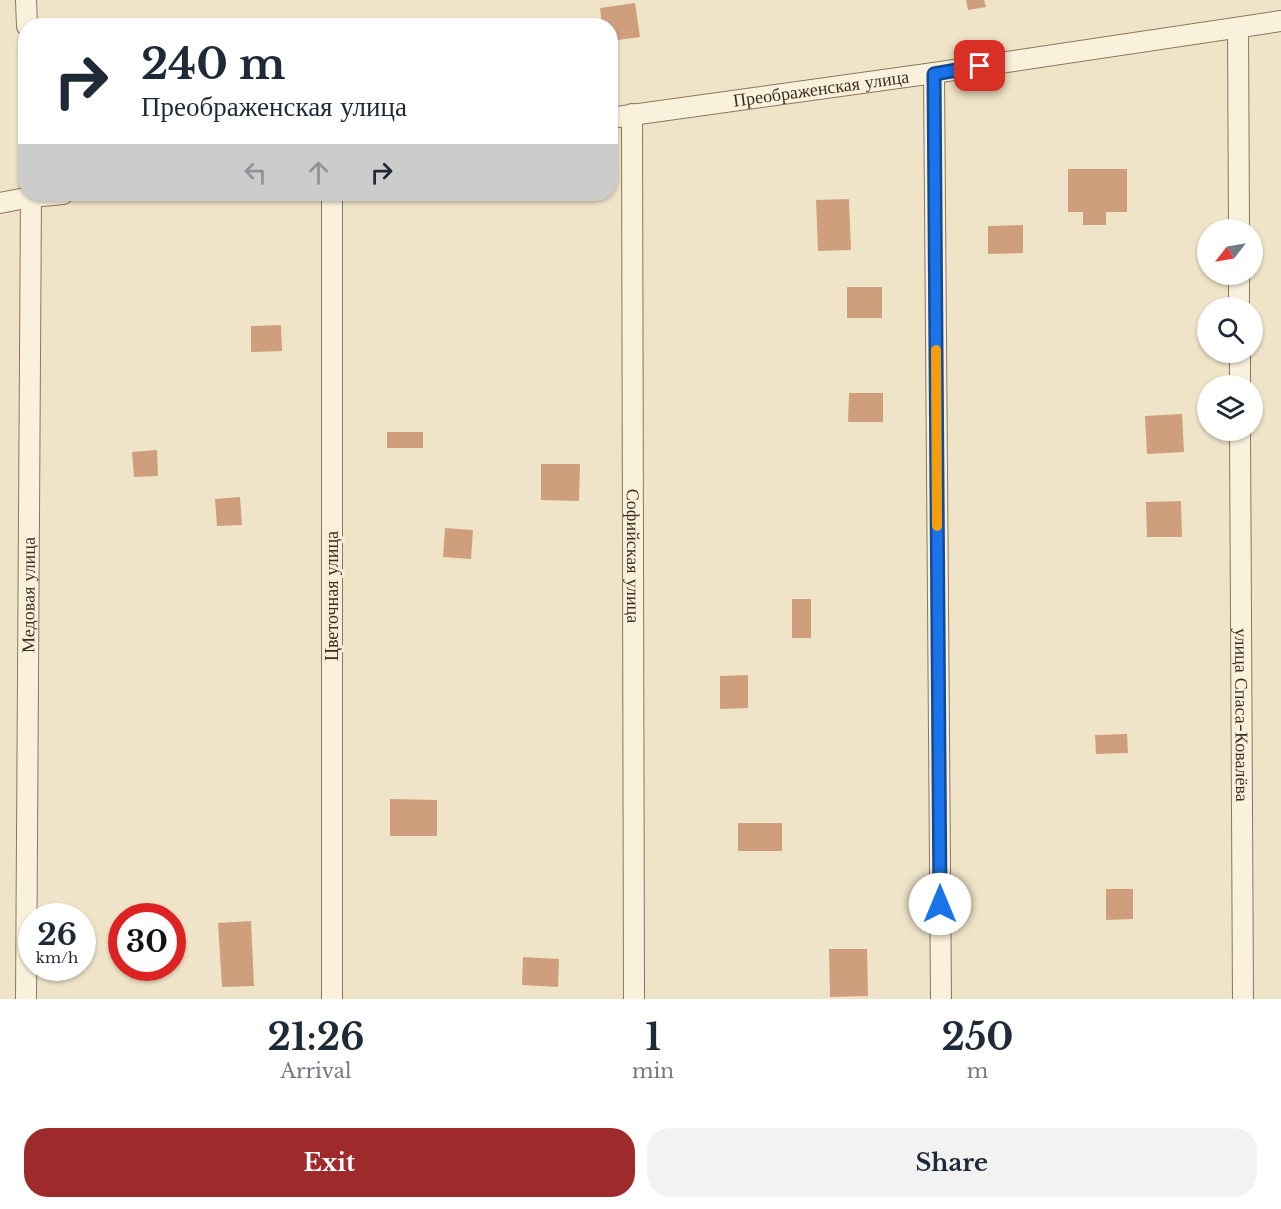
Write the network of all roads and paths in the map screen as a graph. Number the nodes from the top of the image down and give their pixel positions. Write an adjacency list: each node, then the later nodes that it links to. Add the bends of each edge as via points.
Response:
1 (26, 0): 2 (street)
2 (27, 18)
3 (1281, 21): 4 (street, Преображенская улица)
4 (1238, 28): 5 (street, Преображенская улица); 12 (street)
5 (934, 74): 6 (street, Преображенская улица); 17 (street)
6 (632, 114): 7 (street, Преображенская улица); 16 (street, Софийская улица)
7 (618, 116)
8 (18, 198): 11 (street)
9 (31, 201): 14 (street, Медовая улица)
10 (332, 201): 15 (street, Цветочная улица)
11 (0, 203)
12 (1239, 219)
13 (1240, 441): 18 (street, улица Спаса-Ковалёва)
14 (26, 999)
15 (332, 999)
16 (634, 999)
17 (941, 999)
18 (1243, 999)

